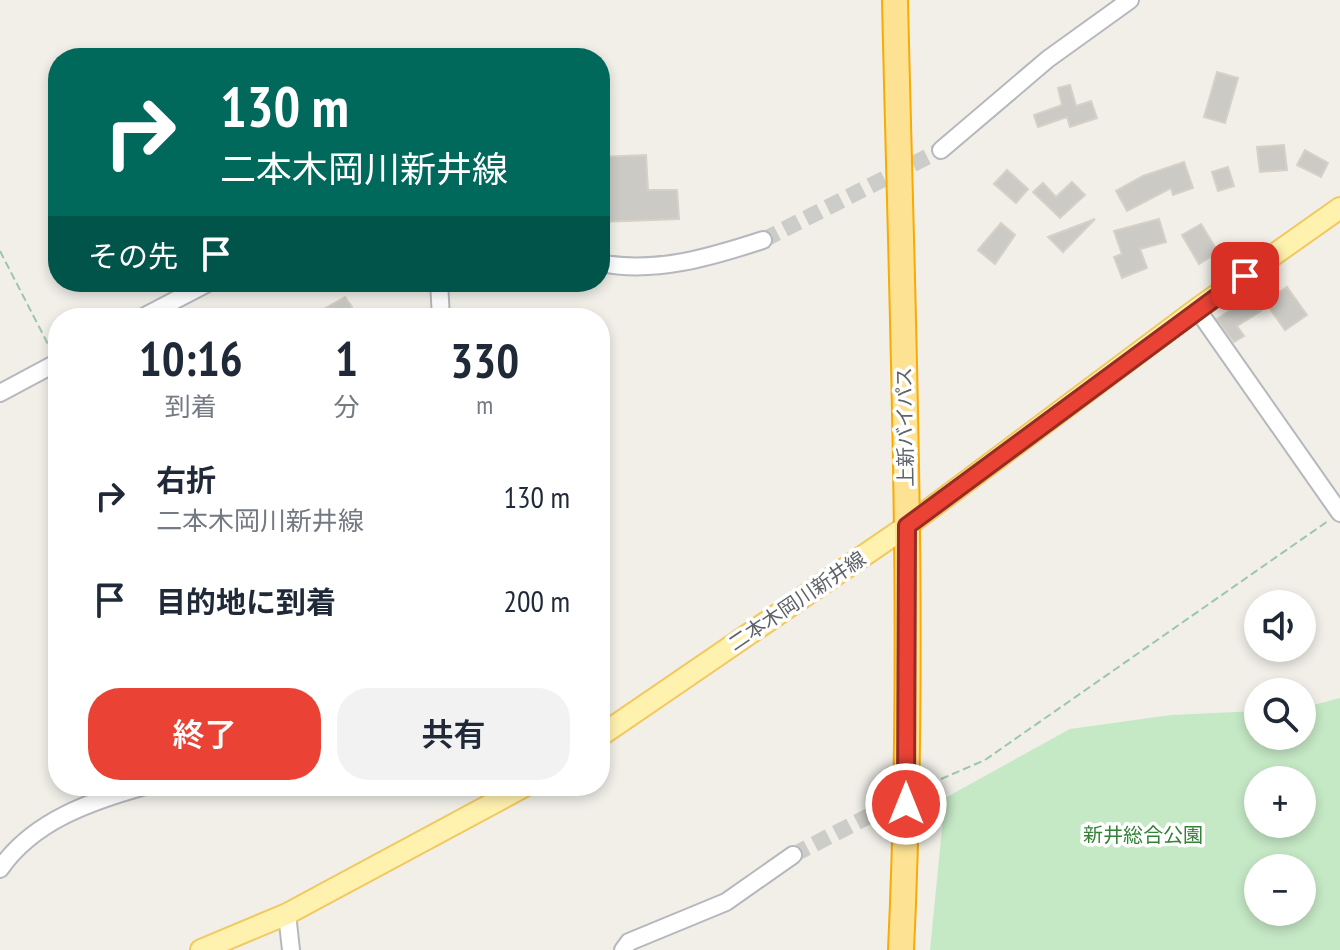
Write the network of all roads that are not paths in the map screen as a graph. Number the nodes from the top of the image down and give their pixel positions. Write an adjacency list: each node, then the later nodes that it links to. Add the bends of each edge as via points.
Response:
1 (895, 0): 13 (highway, 上新バイパス)
2 (1130, 0): 3 (street, via 1083,32)
3 (941, 150)
4 (1340, 208): 9 (main road, 二本木岡川新井線)
5 (763, 240): 6 (street, via 705,258 648,266)
6 (610, 264)
7 (191, 292): 8 (street)
8 (160, 308)
9 (1197, 309): 12 (street); 13 (main road, 二本木岡川新井線)
10 (48, 368): 11 (street)
11 (0, 393)
12 (1340, 513)
13 (907, 526): 14 (main road, 二本木岡川新井線); 23 (highway, 上新バイパス)
14 (610, 729)
15 (113, 796): 18 (street, via 71,809)
16 (506, 796): 19 (main road)
17 (793, 855): 22 (street, via 726,902 629,942)
18 (0, 869)
19 (287, 914): 20 (main road); 21 (street)
20 (201, 950)
21 (291, 950)
22 (623, 950)
23 (901, 950)

